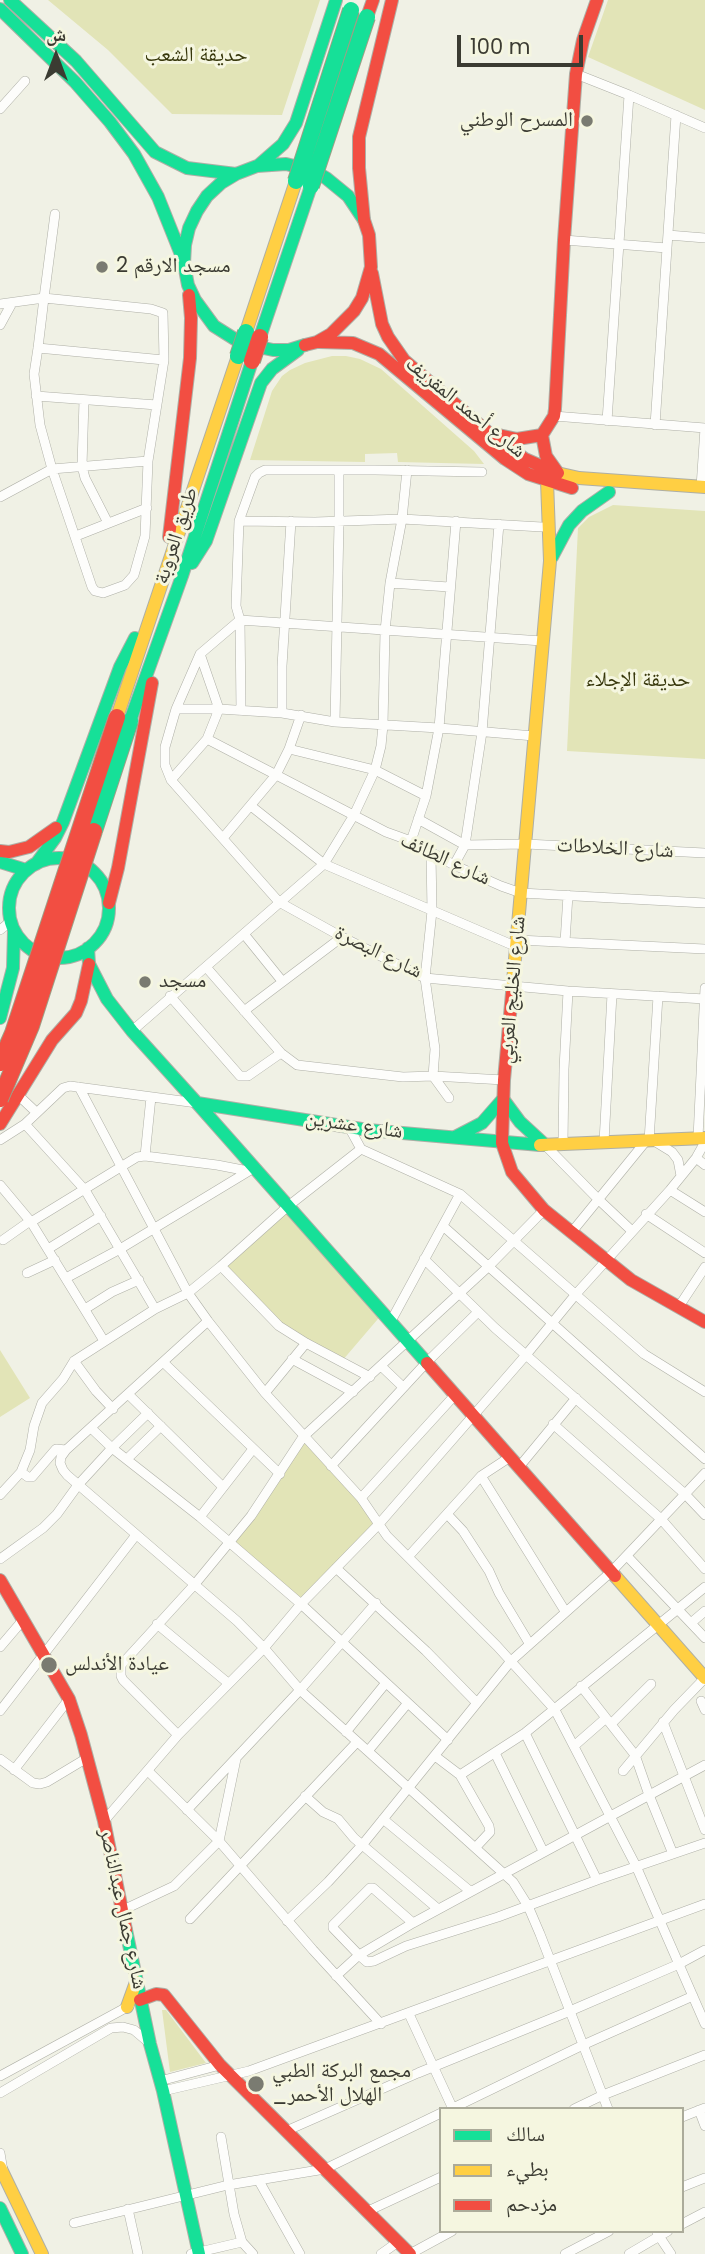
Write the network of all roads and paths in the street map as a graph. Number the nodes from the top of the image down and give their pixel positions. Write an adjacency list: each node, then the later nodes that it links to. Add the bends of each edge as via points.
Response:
1 (10, 0): 15 (main road, via 76,61 155,152 187,168)
2 (336, 0): 14 (main road, via 296,123 284,144)
3 (373, 0): 16 (main road, bridge)
4 (392, 0): 18 (main road, via 359,137)
5 (597, 0): 8 (main road)
6 (352, 5): 16 (main road, bridge)
7 (0, 9): 24 (main road, via 75,82 134,154 158,197)
8 (576, 74): 10 (street); 21 (main road)
9 (25, 80): 11 (street)
10 (629, 94): 12 (street); 22 (street)
11 (2, 104)
12 (676, 115): 13 (street); 19 (street)
13 (705, 128)
14 (257, 166): 15 (main road); 18 (main road, via 286,164 326,178 348,196)
15 (236, 174): 24 (main road, via 207,196 197,211 189,228)
16 (304, 183): 33 (main road, bridge)
17 (55, 214): 27 (street)
18 (364, 220): 25 (main road)
19 (668, 235): 20 (street); 23 (street)
20 (705, 238)
21 (564, 240): 22 (street); 38 (main road)
22 (619, 244): 23 (street); 39 (street)
23 (667, 248): 40 (street)
24 (184, 264): 26 (main road)
25 (371, 267): 31 (main road, via 354,312); 42 (main road, شارع أحمد المقريف, via 382,324 396,349)
26 (188, 285): 31 (main road, via 214,326 242,343 273,350); 65 (main road, via 190,358)
27 (44, 298): 28 (street); 32 (street); 34 (street, via 161,311)
28 (12, 303): 29 (street); 30 (street)
29 (0, 304)
30 (0, 325)
31 (311, 344): 50 (main road, شارع أحمد المقريف, via 353,343 379,354 484,443 528,474); 66 (main road, via 282,360 261,383 206,541)
32 (38, 348): 34 (street); 35 (street)
33 (245, 358): 65 (main road, طريق العروبة); 66 (main road, طريق العروبة)
34 (164, 360): 37 (street)
35 (36, 396): 36 (street); 46 (street)
36 (84, 400): 37 (street); 45 (street)
37 (157, 405): 44 (street)
38 (554, 416): 39 (street); 43 (main road)
39 (607, 421): 40 (street)
40 (655, 425): 41 (street)
41 (705, 428): 51 (street)
42 (489, 433): 43 (main road, via 517,439); 50 (main road, شارع أحمد المقريف)
43 (542, 435): 50 (main road)
44 (148, 461): 45 (street); 54 (street)
45 (82, 466): 46 (street); 60 (street)
46 (52, 469): 53 (street); 63 (street)
47 (338, 470): 48 (street); 56 (street, via 259,473); 59 (street)
48 (407, 470): 49 (street); 55 (street)
49 (482, 472)
50 (552, 477): 51 (main road, شارع أحمد المقريف); 52 (main road, شارع أحمد المقريف, via 575,488); 64 (main road, شارع الخليج العربي)
51 (704, 491): 52 (main road, شارع أحمد المقريف)
52 (609, 492): 64 (main road, شارع الخليج العربي, via 569,525)
53 (0, 497)
54 (147, 508): 60 (street); 63 (street, via 134,575 125,585 103,593 95,591)
55 (402, 519): 58 (street); 59 (street); 67 (street)
56 (239, 521): 57 (street); 70 (street, via 236,606)
57 (291, 521): 59 (street); 71 (street)
58 (456, 521): 61 (street); 68 (street)
59 (339, 522): 72 (street)
60 (108, 523): 63 (street)
61 (499, 524): 62 (street); 75 (street)
62 (542, 527)
63 (76, 536)
64 (550, 561): 76 (main road, شارع الخليج العربي)
65 (164, 575): 69 (main road, طريق العروبة)
66 (182, 576): 69 (main road, طريق العروبة)
67 (390, 583): 68 (street); 73 (street)
68 (449, 587): 74 (street)
69 (161, 610): 83 (main road, طريق العروبة); 98 (main road, via 120,667); 114 (main road)
70 (240, 620): 71 (street); 77 (street); 80 (street)
71 (285, 623): 72 (street); 81 (street)
72 (336, 627): 73 (street); 84 (street)
73 (386, 631): 74 (street); 85 (street)
74 (445, 634): 75 (street); 86 (street)
75 (491, 637): 76 (street); 87 (street)
76 (542, 641): 88 (main road, شارع الخليج العربي)
77 (200, 654): 78 (street); 79 (street)
78 (176, 709): 79 (street); 93 (street, شارع البصرة, via 165,747)
79 (219, 709): 80 (street); 89 (street)
80 (240, 711): 81 (street)
81 (282, 713): 82 (street)
82 (301, 715): 84 (street); 90 (street)
83 (124, 719): 138 (main road, bridge); 145 (main road, bridge, via 31,1026)
84 (335, 722): 85 (street)
85 (383, 725): 86 (street); 91 (street)
86 (439, 728): 87 (street); 94 (street)
87 (482, 732): 88 (street); 102 (street)
88 (534, 736): 101 (main road, شارع الخليج العربي)
89 (207, 739): 92 (street, شارع الطائف); 93 (street)
90 (289, 750): 91 (street); 92 (street)
91 (375, 771): 94 (street); 96 (street)
92 (276, 775): 95 (street); 96 (street, شارع الطائف)
93 (171, 780): 99 (street, شارع البصرة)
94 (426, 796): 97 (street)
95 (251, 806): 99 (street); 107 (street)
96 (354, 815): 100 (street, شارع الطائف); 107 (street)
97 (418, 820): 100 (street); 102 (street)
98 (63, 822): 103 (main road, via 29,847); 109 (main road)
99 (223, 838): 113 (street, شارع البصرة)
100 (411, 841): 105 (street, شارع الطائف)
101 (526, 844): 102 (street, شارع الخلاطات); 104 (street, شارع الخلاطات); 111 (main road, شارع الخليج العربي)
102 (464, 845): 108 (street)
103 (0, 850)
104 (705, 853)
105 (431, 854): 108 (street, شارع الطائف); 116 (street)
106 (0, 862): 109 (main road)
107 (324, 864): 113 (street); 116 (street)
108 (454, 865): 111 (street, شارع الطائف)
109 (31, 867): 114 (main road, via 55,858 74,860 91,870); 117 (main road, via 11,894)
110 (0, 889): 117 (main road)
111 (521, 893): 112 (street, شارع الطائف); 121 (main road, شارع الخليج العربي)
112 (568, 895): 115 (street, شارع الطائف); 120 (street)
113 (279, 902): 118 (street); 119 (street, شارع البصرة)
114 (109, 903): 123 (main road, via 104,930)
115 (705, 903)
116 (432, 911): 121 (street); 125 (street)
117 (8, 922): 123 (main road, via 24,944 39,954); 135 (main road, via 13,968)
118 (244, 934): 124 (street); 126 (street)
119 (342, 937): 125 (street, شارع البصرة); 126 (street)
120 (565, 942): 121 (street); 122 (street)
121 (517, 943): 127 (main road, شارع الخليج العربي)
122 (705, 949)
123 (88, 956): 136 (main road, via 107,999); 142 (main road, via 76,1013 52,1040)
124 (206, 967): 131 (street); 134 (street)
125 (425, 978): 127 (street, شارع البصرة); 139 (street, via 435,1049)
126 (282, 981): 134 (street)
127 (513, 985): 129 (street, شارع البصرة); 140 (main road, شارع الخليج العربي)
128 (705, 988): 133 (street)
129 (568, 991): 130 (street, شارع البصرة); 158 (street)
130 (612, 994): 132 (street, شارع البصرة); 156 (street)
131 (170, 996): 136 (street); 137 (street, via 240,1076 248,1076)
132 (658, 996): 133 (street, شارع البصرة); 155 (street)
133 (704, 999): 153 (street)
134 (244, 1011): 137 (street)
135 (0, 1018)
136 (132, 1031): 147 (main road)
137 (281, 1053): 139 (street, via 297,1065)
138 (0, 1063)
139 (433, 1076): 140 (street); 144 (street)
140 (504, 1080): 146 (main road, شارع الخليج العربي)
141 (79, 1087): 143 (street); 148 (street, via 63,1088); 165 (street)
142 (18, 1095): 148 (street); 149 (main road)
143 (151, 1097): 147 (street); 161 (street)
144 (449, 1098)
145 (0, 1099)
146 (503, 1100): 152 (main road, via 482,1124); 157 (main road, شارع الخليج العربي); 159 (main road)
147 (197, 1103): 151 (main road, شارع عشرين); 166 (main road)
148 (36, 1112): 150 (street)
149 (0, 1124)
150 (25, 1124): 154 (street); 170 (street)
151 (349, 1127): 152 (main road, شارع عشرين); 160 (street)
152 (452, 1138): 157 (main road, شارع عشرين)
153 (703, 1139): 155 (main road, شارع عشرين); 162 (street)
154 (0, 1140)
155 (649, 1141): 156 (main road, شارع عشرين); 167 (street, via 672,1152); 173 (street)
156 (604, 1142): 158 (main road, شارع عشرين)
157 (502, 1143): 159 (main road, شارع عشرين); 175 (main road, شارع الخليج العربي, via 512,1172)
158 (563, 1144): 159 (main road, شارع عشرين)
159 (545, 1145): 173 (street)
160 (360, 1149): 172 (street); 174 (street)
161 (145, 1156): 163 (street); 165 (street)
162 (696, 1158): 164 (street); 167 (street)
163 (217, 1165): 166 (street); 168 (street)
164 (705, 1165)
165 (121, 1166): 170 (street); 181 (street)
166 (251, 1170): 168 (street); 174 (main road)
167 (681, 1176): 171 (street)
168 (228, 1183): 181 (street)
169 (0, 1185): 179 (street)
170 (85, 1190): 178 (street); 179 (street)
171 (670, 1190): 176 (street); 177 (street)
172 (460, 1194): 180 (street); 185 (street)
173 (598, 1200): 182 (street); 183 (street)
174 (287, 1207): 192 (street); 206 (main road)
175 (544, 1210): 183 (main road, شارع الخليج العربي); 185 (street)
176 (705, 1212)
177 (646, 1214): 182 (street); 188 (street)
178 (101, 1216): 186 (street); 187 (street)
179 (31, 1222): 184 (street); 186 (street)
180 (443, 1226): 189 (street); 193 (street)
181 (154, 1228): 187 (street); 198 (street)
182 (632, 1231): 191 (street)
183 (571, 1233): 191 (main road, شارع الخليج العربي)
184 (3, 1240)
185 (515, 1241): 193 (street); 200 (street)
186 (48, 1249): 190 (street)
187 (120, 1249): 196 (street); 197 (street)
188 (705, 1253)
189 (424, 1259): 199 (street); 206 (street)
190 (55, 1260): 195 (street); 196 (street)
191 (607, 1261): 200 (street); 201 (main road, شارع الخليج العربي)
192 (221, 1266): 198 (street); 211 (street, via 264,1313)
193 (488, 1267): 199 (street); 208 (street)
194 (705, 1267): 201 (street)
195 (27, 1273)
196 (66, 1278): 202 (street)
197 (139, 1280): 202 (street); 203 (street)
198 (188, 1293): 203 (street); 205 (street)
199 (459, 1294): 204 (street); 209 (street)
200 (576, 1294): 208 (street); 221 (street, via 644,1354)
201 (678, 1308): 207 (main road, شارع الخليج العربي)
202 (85, 1309): 210 (street)
203 (155, 1309): 210 (street)
204 (478, 1312): 212 (street); 216 (street)
205 (208, 1321): 215 (street); 222 (street)
206 (391, 1321): 209 (main road)
207 (705, 1322)
208 (551, 1324): 212 (street); 236 (street)
209 (407, 1340): 216 (main road); 217 (street)
210 (104, 1342): 214 (street)
211 (306, 1343): 213 (street); 218 (street)
212 (526, 1355): 225 (street); 228 (street)
213 (292, 1359): 220 (street); 222 (street)
214 (74, 1361): 226 (street); 240 (street, via 42,1403)
215 (163, 1362): 223 (street); 234 (street)
216 (426, 1363): 219 (street); 224 (main road)
217 (381, 1366): 218 (street); 219 (street)
218 (370, 1377): 220 (street)
219 (403, 1387): 239 (street)
220 (353, 1392): 232 (street)
221 (705, 1392)
222 (265, 1394): 232 (street)
223 (129, 1395): 226 (street); 227 (street)
224 (455, 1395): 228 (main road); 248 (street)
225 (576, 1398): 229 (street); 246 (street)
226 (113, 1409): 231 (street)
227 (148, 1413): 230 (street); 233 (street)
228 (473, 1415): 238 (main road); 253 (street)
229 (553, 1424): 238 (street); 252 (street)
230 (161, 1426): 237 (street); 245 (street)
231 (91, 1428): 233 (street); 235 (street)
232 (303, 1437): 239 (street); 242 (street)
233 (111, 1448): 237 (street); 244 (street)
234 (253, 1449): 242 (street); 245 (street)
235 (66, 1450): 240 (street, via 56,1449 32,1477); 244 (street, via 60,1463)
236 (705, 1459)
237 (127, 1460): 251 (street)
238 (514, 1462): 243 (street); 261 (main road)
239 (331, 1466): 248 (street)
240 (21, 1472): 247 (street)
241 (705, 1473): 246 (street)
242 (280, 1474): 255 (street)
243 (481, 1476): 249 (street); 268 (street)
244 (78, 1485): 254 (street); 258 (street, via 50,1521)
245 (223, 1487): 251 (street)
246 (685, 1494): 250 (street); 252 (street)
247 (0, 1495)
248 (361, 1498): 253 (street)
249 (447, 1514): 257 (street); 276 (street, via 477,1552)
250 (705, 1515)
251 (200, 1517): 255 (street)
252 (661, 1519): 256 (street); 260 (street)
253 (379, 1524): 257 (street); 259 (street)
254 (136, 1535): 263 (street); 279 (street)
255 (229, 1543): 263 (street); 266 (street)
256 (627, 1556): 261 (street); 267 (street)
257 (408, 1558): 280 (street)
258 (0, 1559)
259 (336, 1568): 265 (street); 266 (street)
260 (705, 1569)
261 (611, 1572): 268 (street); 273 (main road)
262 (0, 1580): 270 (main road, شارع جمال عبدالناصر)
263 (195, 1584): 272 (street); 278 (street)
264 (705, 1587): 267 (street)
265 (376, 1603): 275 (street); 288 (street)
266 (301, 1604): 275 (street); 278 (street)
267 (678, 1608): 271 (street); 273 (street)
268 (565, 1611): 276 (street)
269 (705, 1611): 271 (street)
270 (23, 1620): 277 (street); 279 (main road, شارع جمال عبدالناصر)
271 (691, 1623): 274 (street)
272 (157, 1624): 282 (street); 296 (street, via 121,1665 121,1676)
273 (658, 1624): 281 (main road); 285 (street)
274 (705, 1638)
275 (342, 1643): 283 (street); 286 (street)
276 (529, 1643): 280 (street)
277 (0, 1647)
278 (264, 1648): 282 (street); 286 (street)
279 (44, 1655): 287 (main road, شارع جمال عبدالناصر); 291 (street)
280 (511, 1661): 288 (street); 290 (street)
281 (703, 1672): 293 (street)
282 (229, 1683): 296 (street)
283 (385, 1684): 289 (street); 294 (street)
284 (651, 1684): 292 (street)
285 (581, 1686): 290 (street); 292 (street)
286 (300, 1690): 294 (street); 304 (street)
287 (69, 1699): 305 (main road, شارع جمال عبدالناصر); 308 (street)
288 (476, 1702): 297 (street)
289 (407, 1704): 297 (street); 300 (street)
290 (555, 1710): 295 (street); 299 (street)
291 (0, 1711)
292 (608, 1721): 299 (street); 302 (street)
293 (663, 1723): 302 (street); 312 (street)
294 (345, 1732): 298 (street)
295 (525, 1733): 301 (street); 321 (street)
296 (178, 1735): 309 (street)
297 (448, 1740): 303 (street)
298 (357, 1742): 300 (street); 315 (street)
299 (574, 1746): 317 (street)
300 (368, 1751): 313 (street)
301 (495, 1753): 311 (street); 326 (street)
302 (635, 1755): 310 (street); 314 (street)
303 (435, 1756): 311 (street); 313 (street)
304 (236, 1757): 316 (street); 322 (street)
305 (87, 1758): 308 (street, via 40,1784); 319 (main road, شارع جمال عبدالناصر)
306 (0, 1759): 308 (street)
307 (705, 1765): 312 (street)
308 (15, 1770)
309 (148, 1771): 316 (street); 319 (street)
310 (623, 1771)
311 (460, 1775): 325 (street, via 489,1826)
312 (684, 1777): 314 (street); 320 (street)
313 (410, 1788): 318 (street); 325 (street)
314 (649, 1795): 317 (street); 327 (street)
315 (305, 1796): 324 (street); 328 (street)
316 (187, 1810): 322 (street)
317 (610, 1816): 321 (street); 329 (street)
318 (383, 1819): 324 (street); 332 (street)
319 (104, 1821): 336 (main road, شارع جمال عبدالناصر)
320 (705, 1830)
321 (575, 1836): 326 (street); 331 (street)
322 (219, 1841): 328 (street); 336 (street, via 174,1886)
323 (705, 1843): 327 (street)
324 (363, 1844): 335 (street); 339 (street)
325 (476, 1847): 330 (street)
326 (543, 1851): 330 (street)
327 (673, 1854): 329 (street)
328 (241, 1866): 337 (street); 339 (street)
329 (636, 1866): 331 (street); 338 (street)
330 (504, 1872): 332 (street); 334 (street)
331 (597, 1880): 334 (street)
332 (470, 1891): 335 (street)
333 (705, 1904): 338 (street)
334 (528, 1906): 342 (street, via 405,1946 374,1961 367,1962); 343 (street)
335 (438, 1909): 340 (street)
336 (123, 1910): 347 (main road, شارع جمال عبدالناصر, via 136,1978)
337 (190, 1919)
338 (661, 1920): 343 (street); 344 (street)
339 (287, 1921): 345 (street)
340 (413, 1923): 342 (street); 342 (street, via 373,1888 367,1889 333,1925)
341 (705, 1950): 344 (street)
342 (359, 1955): 345 (street)
343 (549, 1960): 348 (street); 349 (street)
344 (679, 1964): 346 (street); 348 (street)
345 (336, 1976): 350 (street)
346 (693, 1996): 351 (street); 353 (street)
347 (134, 2003): 352 (main road, شارع جمال عبدالناصر); 356 (main road, via 164,1995); 357 (street)
348 (570, 2011): 353 (street); 355 (street)
349 (410, 2014): 350 (street); 355 (street)
350 (381, 2024): 356 (street, via 249,2071)
351 (705, 2024)
352 (150, 2044): 358 (main road, شارع جمال عبدالناصر); 359 (street, via 134,2030 111,2028)
353 (583, 2045): 360 (street); 362 (street)
354 (705, 2055): 360 (street)
355 (435, 2068): 361 (street); 369 (street)
356 (225, 2070): 358 (street); 369 (main road)
357 (0, 2076)
358 (162, 2086): 379 (main road, شارع جمال عبدالناصر)
359 (0, 2093)
360 (603, 2095): 363 (street); 364 (street)
361 (451, 2107)
362 (456, 2107)
363 (579, 2107)
364 (607, 2107)
365 (702, 2109): 367 (street); 368 (street)
366 (439, 2114): 372 (street)
367 (684, 2116)
368 (705, 2126)
369 (286, 2131): 372 (main road)
370 (221, 2137): 377 (street)
371 (0, 2153): 373 (street)
372 (325, 2169): 376 (street); 382 (main road)
373 (2, 2171): 395 (main road)
374 (439, 2178): 382 (street)
375 (705, 2178): 378 (street)
376 (259, 2181): 377 (street); 398 (street)
377 (228, 2185): 379 (street); 390 (street)
378 (684, 2186)
379 (186, 2195): 381 (street); 392 (main road, شارع جمال عبدالناصر)
380 (0, 2208): 384 (main road)
381 (128, 2209): 385 (street); 396 (street)
382 (368, 2211): 391 (main road)
383 (704, 2216): 386 (street)
384 (4, 2222): 394 (main road)
385 (74, 2223)
386 (684, 2223)
387 (448, 2233): 400 (street)
388 (605, 2233): 393 (street)
389 (661, 2233): 401 (street); 402 (street)
390 (242, 2242): 392 (street); 397 (street)
391 (398, 2242): 399 (street); 400 (main road)
392 (197, 2253)
393 (568, 2253)
394 (22, 2254)
395 (42, 2254)
396 (138, 2254)
397 (253, 2254)
398 (300, 2254)
399 (381, 2254)
400 (410, 2254)
401 (629, 2254)
402 (671, 2254)

